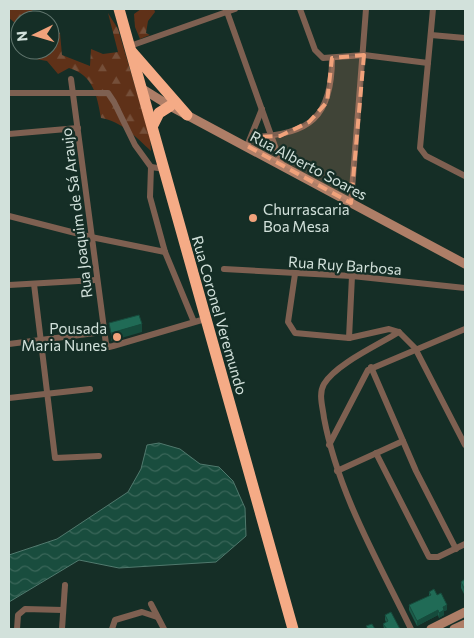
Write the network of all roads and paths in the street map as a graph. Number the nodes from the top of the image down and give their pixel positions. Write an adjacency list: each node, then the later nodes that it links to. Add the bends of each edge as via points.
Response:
1 (119, 9): 9 (highway, Rua Coronel Veremundo)
2 (235, 9): 6 (street)
3 (300, 9): 11 (street, via 314,50 323,58)
4 (366, 9): 10 (street)
5 (433, 9): 7 (street)
6 (227, 10): 9 (street); 18 (street)
7 (431, 35): 8 (street); 12 (street)
8 (465, 38)
9 (130, 49): 14 (highway, Rua Coronel Veremundo); 19 (highway)
10 (364, 55): 11 (street); 12 (street); 30 (street)
11 (332, 58): 23 (street, via 331,89 323,108 298,129)
12 (428, 63): 29 (street, via 421,151)
13 (71, 79): 15 (street, Rua Joaquim de Sá Araujo)
14 (141, 88): 17 (main road, Rua Alberto Soares); 20 (highway, Rua Coronel Veremundo)
15 (74, 92): 16 (street); 21 (street, Rua Joaquim de Sá Araujo); 26 (street, via 103,92 112,97 135,145)
16 (9, 93)
17 (170, 106): 19 (main road, Rua Alberto Soares); 20 (highway, via 159,113)
18 (262, 109): 23 (street); 24 (street)
19 (187, 114): 25 (main road, Rua Alberto Soares)
20 (153, 125): 28 (highway, Rua Coronel Veremundo)
21 (78, 128): 22 (street); 32 (street, Rua Joaquim de Sá Araujo)
22 (9, 134)
23 (272, 136): 24 (street); 27 (street)
24 (252, 137): 25 (street)
25 (247, 146): 27 (main road, Rua Alberto Soares)
26 (151, 166): 28 (street); 33 (street, via 150,197)
27 (282, 166): 30 (main road, Rua Alberto Soares)
28 (165, 169): 42 (highway, Rua Coronel Veremundo)
29 (465, 176)
30 (351, 203): 34 (main road, Rua Alberto Soares)
31 (9, 216): 32 (street)
32 (91, 237): 33 (street); 38 (street, Rua Joaquim de Sá Araujo)
33 (165, 252): 43 (street)
34 (465, 264)
35 (224, 269): 36 (street, Rua Ruy Barbosa)
36 (294, 274): 37 (street, Rua Ruy Barbosa); 47 (street, via 290,328 300,335)
37 (352, 276): 41 (street, Rua Ruy Barbosa); 47 (street)
38 (96, 280): 39 (street); 45 (street, Rua Joaquim de Sá Araujo)
39 (34, 284): 40 (street); 48 (street)
40 (9, 285)
41 (465, 288)
42 (206, 319): 43 (street); 74 (highway, Rua Coronel Veremundo)
43 (194, 322): 45 (street, Rua Joaquim de Sá Araujo, via 109,347)
44 (465, 329): 50 (street)
45 (103, 332): 48 (street)
46 (399, 332): 47 (street, via 389,329); 50 (street); 56 (street, via 345,363 324,384 321,401)
47 (349, 338)
48 (41, 339): 49 (street); 53 (street)
49 (9, 344)
50 (415, 348): 51 (street); 57 (street)
51 (371, 367): 55 (street); 56 (street)
52 (90, 389): 53 (street)
53 (47, 394): 54 (street); 59 (street, via 55,458)
54 (9, 398)
55 (403, 441): 58 (street); 62 (street)
56 (329, 444): 60 (street)
57 (465, 445)
58 (376, 453): 60 (street); 62 (street, via 429,557 438,557)
59 (99, 456)
60 (337, 471): 75 (street)
61 (465, 544): 62 (street)
62 (456, 549)
63 (65, 585): 65 (street)
64 (151, 604): 67 (street)
65 (63, 610): 70 (street, via 25,609 17,618); 71 (street)
66 (465, 612): 69 (main road)
67 (158, 617): 72 (street, via 142,612 115,620); 73 (street)
68 (465, 624): 69 (main road)
69 (451, 627): 76 (main road)
70 (17, 629)
71 (62, 629)
72 (112, 629)
73 (164, 629)
74 (293, 629)
75 (411, 629)
76 (431, 629)

